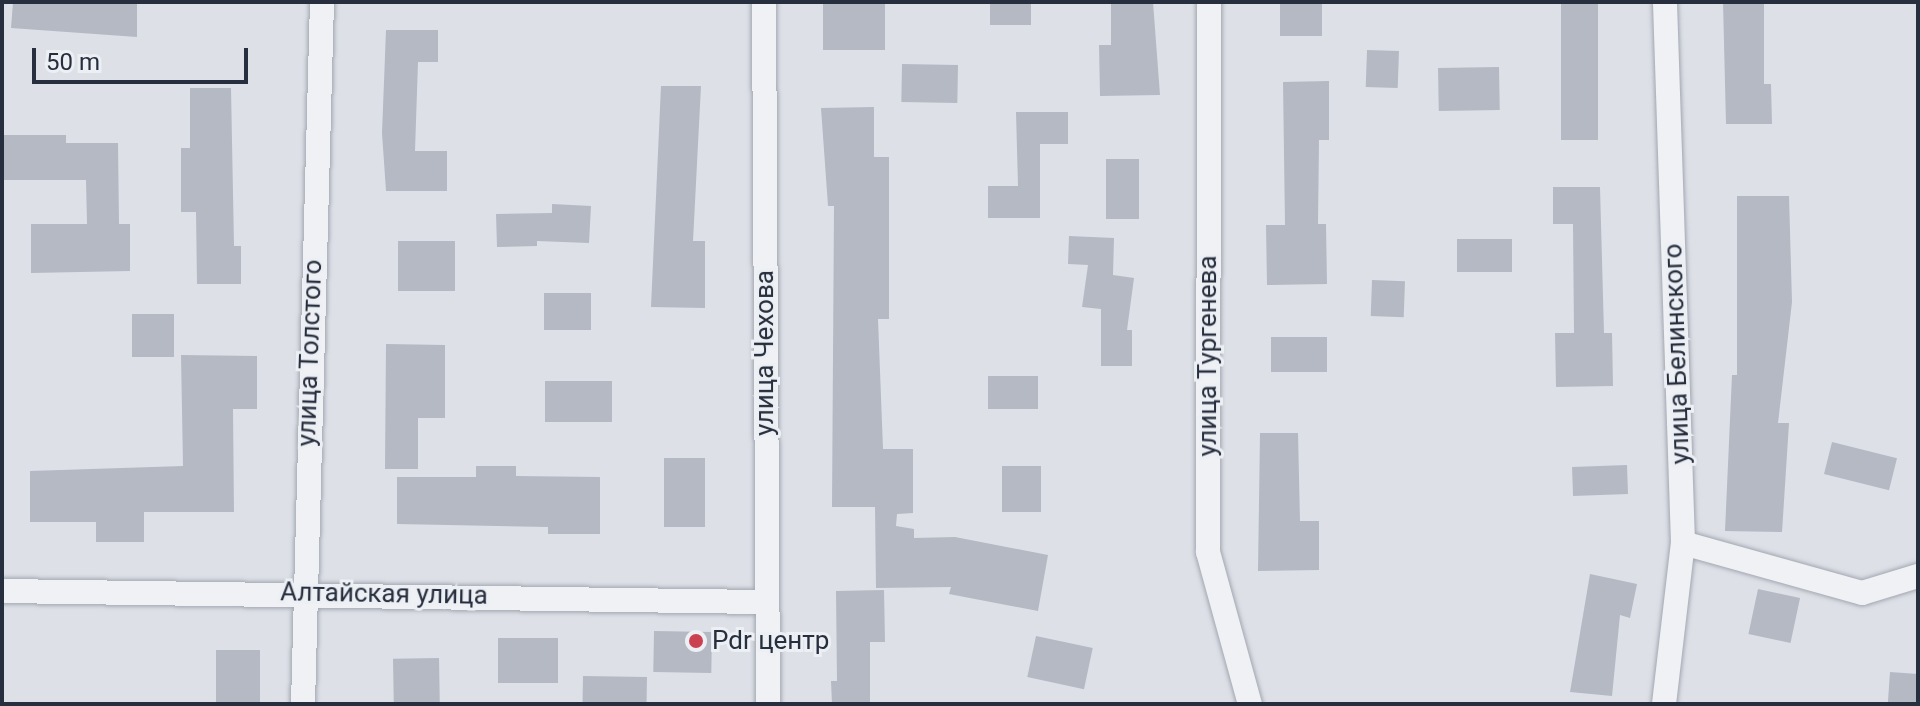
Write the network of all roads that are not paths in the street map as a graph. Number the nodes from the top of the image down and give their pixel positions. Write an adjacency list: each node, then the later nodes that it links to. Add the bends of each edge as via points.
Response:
1 (322, 2): 8 (street, улица Толстого)
2 (764, 2): 9 (street, улица Чехова)
3 (1209, 2): 12 (street, улица Тургенева, via 1208,552)
4 (1665, 2): 5 (street, улица Белинского)
5 (1683, 543): 6 (street, via 1862,593); 13 (street, улица Белинского)
6 (1918, 576)
7 (2, 591): 8 (street, Алтайская улица)
8 (302, 592): 9 (street, Алтайская улица); 10 (street, улица Толстого)
9 (765, 602): 11 (street, улица Чехова)
10 (303, 704)
11 (768, 704)
12 (1250, 704)
13 (1664, 704)

